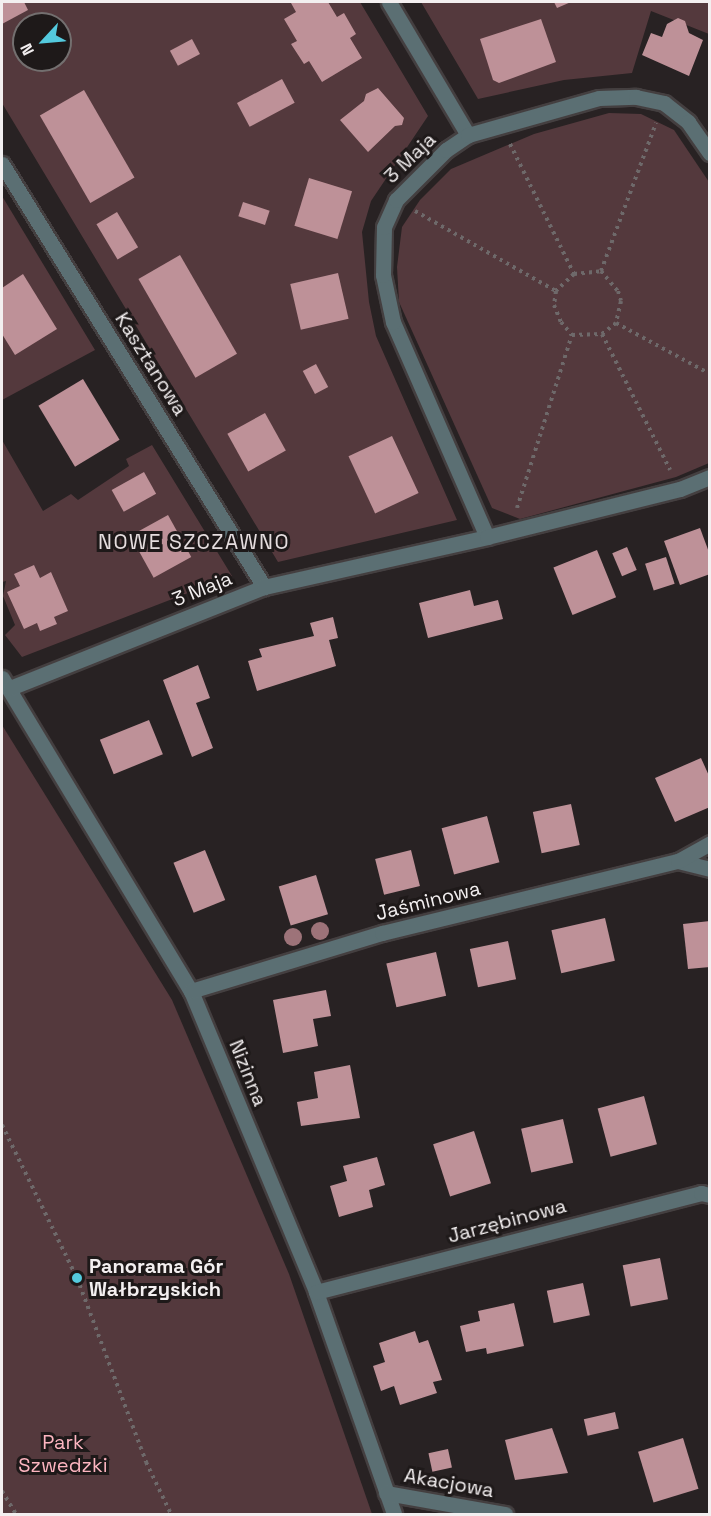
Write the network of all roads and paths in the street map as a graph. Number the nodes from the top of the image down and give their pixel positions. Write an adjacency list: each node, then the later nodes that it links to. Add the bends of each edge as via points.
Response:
1 (389, 2): 4 (street)
2 (664, 104): 3 (street, 3 Maja, via 636,97 599,98); 5 (street, 3 Maja, via 688,122); 8 (path)
3 (501, 126): 4 (street, 3 Maja); 9 (path)
4 (468, 135): 7 (street, 3 Maja, via 446,150)
5 (710, 153)
6 (2, 164): 19 (street, Kasztanowa)
7 (396, 200): 10 (path); 18 (street, 3 Maja, via 384,227 383,275 393,322)
8 (601, 271): 9 (path); 11 (path, via 618,291 621,310)
9 (574, 274): 10 (path)
10 (556, 291): 12 (path, via 554,304 561,322)
11 (616, 323): 13 (path); 14 (path)
12 (572, 334): 13 (path); 17 (path)
13 (602, 334): 16 (path)
14 (710, 374)
15 (710, 477): 16 (street, 3 Maja)
16 (680, 489): 17 (street, 3 Maja)
17 (509, 532): 18 (street, 3 Maja)
18 (487, 537): 19 (street, 3 Maja)
19 (264, 587): 20 (street, 3 Maja)
20 (6, 683): 24 (street, Nizinna)
21 (710, 843): 22 (street, Jaśminowa)
22 (678, 861): 23 (street, Jaśminowa); 24 (street, Jaśminowa, via 382,933)
23 (710, 869)
24 (191, 991): 27 (street, Nizinna)
25 (2, 1125): 31 (path, via 77,1278 146,1462)
26 (710, 1195): 27 (street, Jarzębinowa, via 701,1192)
27 (316, 1292): 29 (street, Nizinna)
28 (2, 1491): 30 (path)
29 (386, 1493): 32 (street, Nizinna); 33 (street, Akacjowa)
30 (16, 1515)
31 (171, 1515)
32 (394, 1515)
33 (505, 1515)

